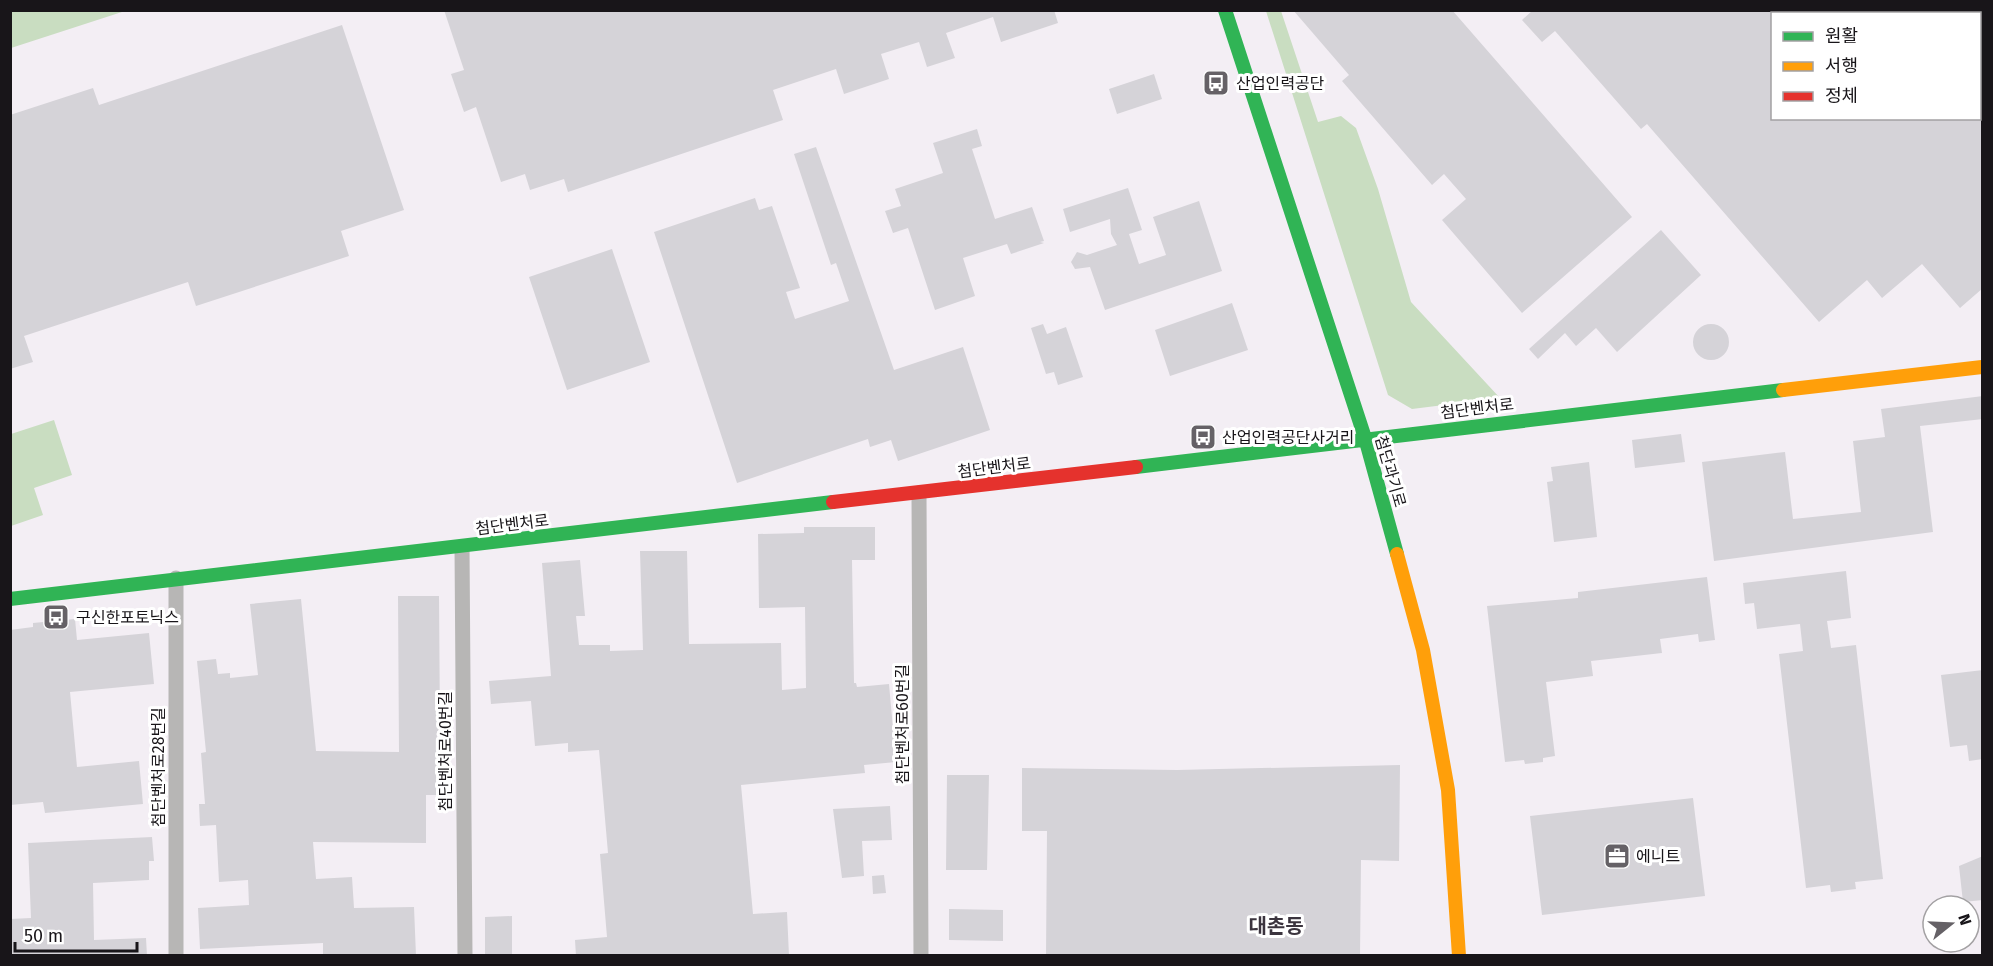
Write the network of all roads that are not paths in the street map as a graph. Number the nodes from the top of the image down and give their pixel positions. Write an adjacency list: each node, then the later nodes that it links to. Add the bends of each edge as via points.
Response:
1 (1225, 10): 3 (street, 첨단과기로)
2 (1983, 367): 3 (street, 첨단벤처로)
3 (1365, 438): 4 (street, 첨단벤처로); 11 (street, 첨단과기로, via 1423,650 1435,709 1448,790)
4 (919, 493): 5 (street, 첨단벤처로); 10 (street, 첨단벤처로60번길)
5 (462, 547): 6 (street, 첨단벤처로); 9 (street, 첨단벤처로40번길)
6 (176, 578): 7 (street, 첨단벤처로); 8 (street, 첨단벤처로28번길)
7 (10, 599)
8 (176, 956)
9 (465, 956)
10 (921, 956)
11 (1459, 956)

